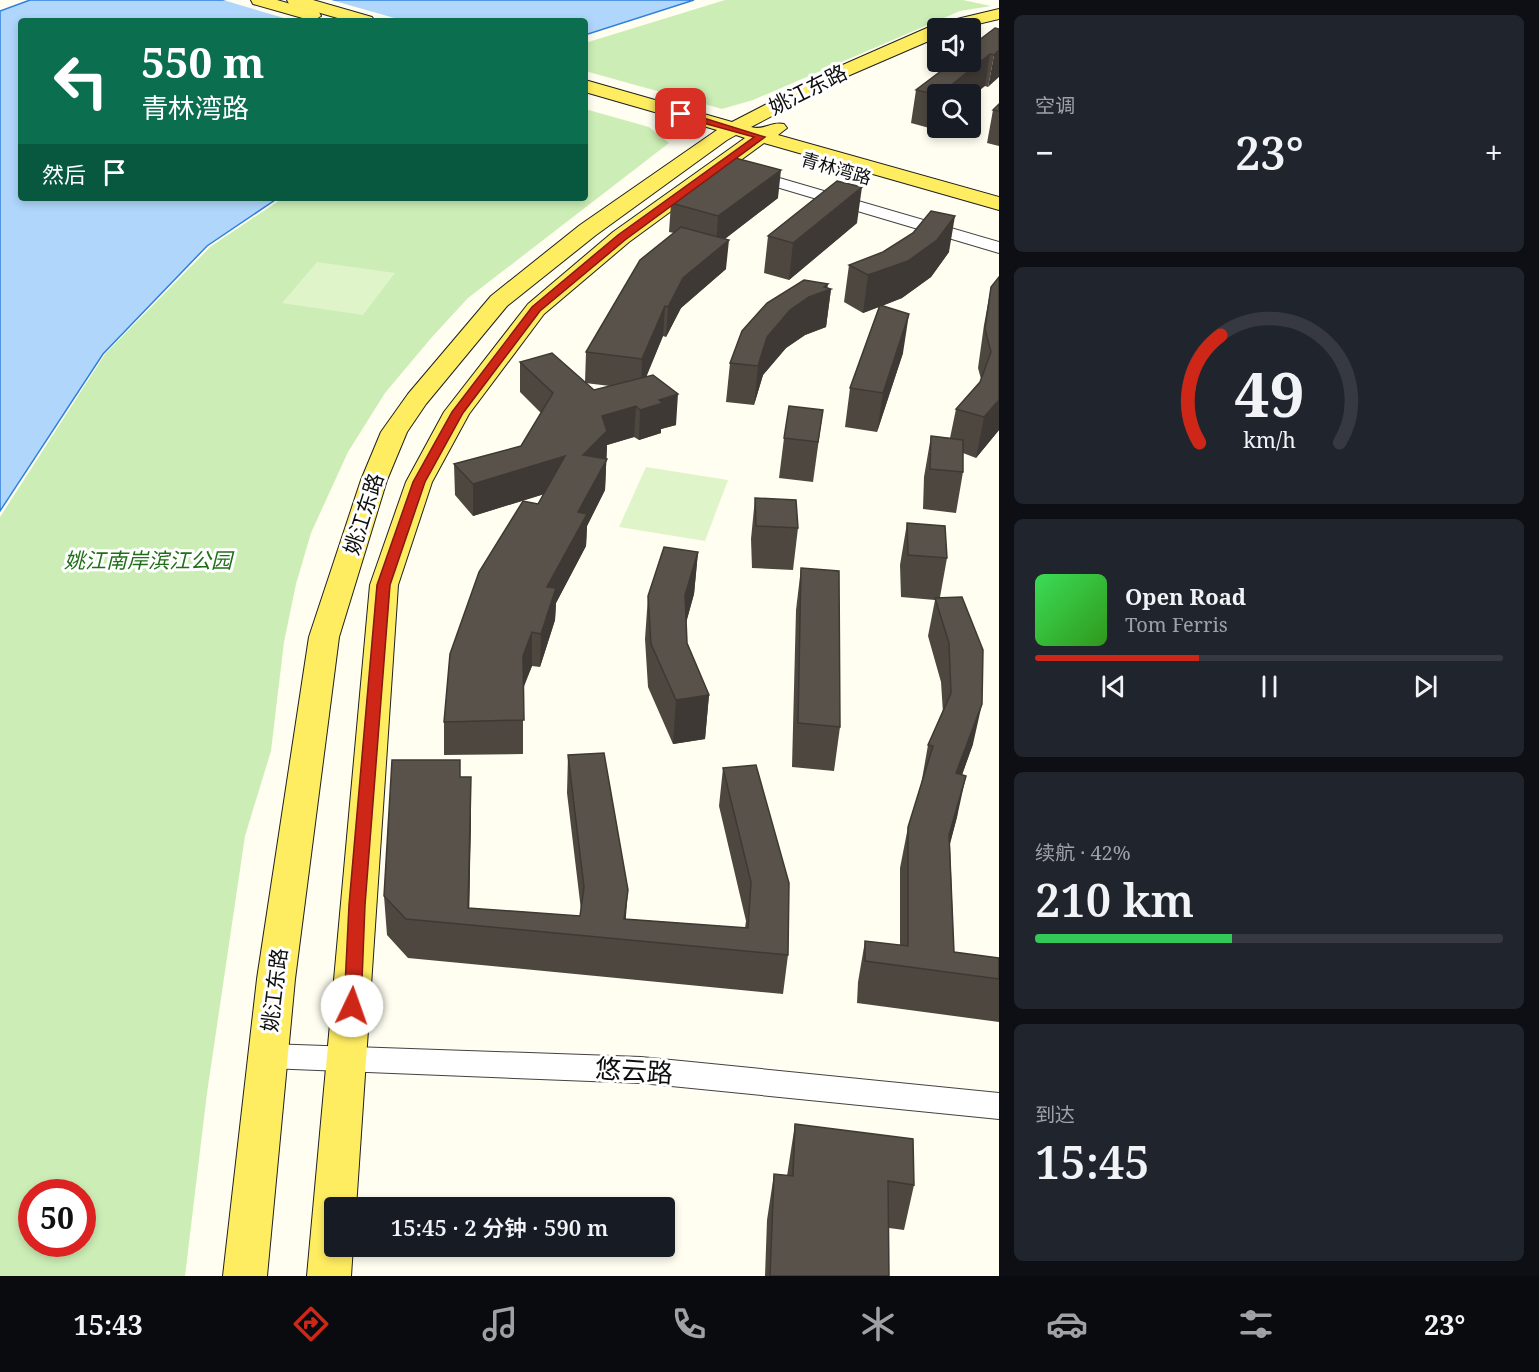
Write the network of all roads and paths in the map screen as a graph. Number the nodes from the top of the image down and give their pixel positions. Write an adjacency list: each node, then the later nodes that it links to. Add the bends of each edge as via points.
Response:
1 (259, 0): 4 (main road)
2 (295, 0): 5 (main road)
3 (999, 14): 6 (main road)
4 (319, 18)
5 (356, 18)
6 (981, 18)
7 (999, 26): 8 (main road)
8 (981, 30)
9 (927, 35): 14 (main road, 姚江东路, via 844,71)
10 (927, 49): 14 (main road, 姚江东路)
11 (588, 87): 13 (main road)
12 (588, 98): 13 (main road)
13 (677, 119): 14 (main road, 青林湾路)
14 (740, 136): 16 (main road, 青林湾路); 18 (main road, 姚江东路, via 588,230 499,301 394,432 374,480 324,637); 19 (main road, 姚江东路, via 536,309 458,412 419,482 384,585)
15 (769, 180): 17 (street)
16 (998, 205)
17 (999, 248)
18 (268, 1056): 19 (street, 悠云路); 23 (main road, 姚江东路)
19 (348, 1058): 20 (street, 悠云路, via 641,1070); 21 (main road, 姚江东路)
20 (999, 1106)
21 (336, 1197)
22 (331, 1257): 24 (main road)
23 (245, 1276)
24 (329, 1276)

